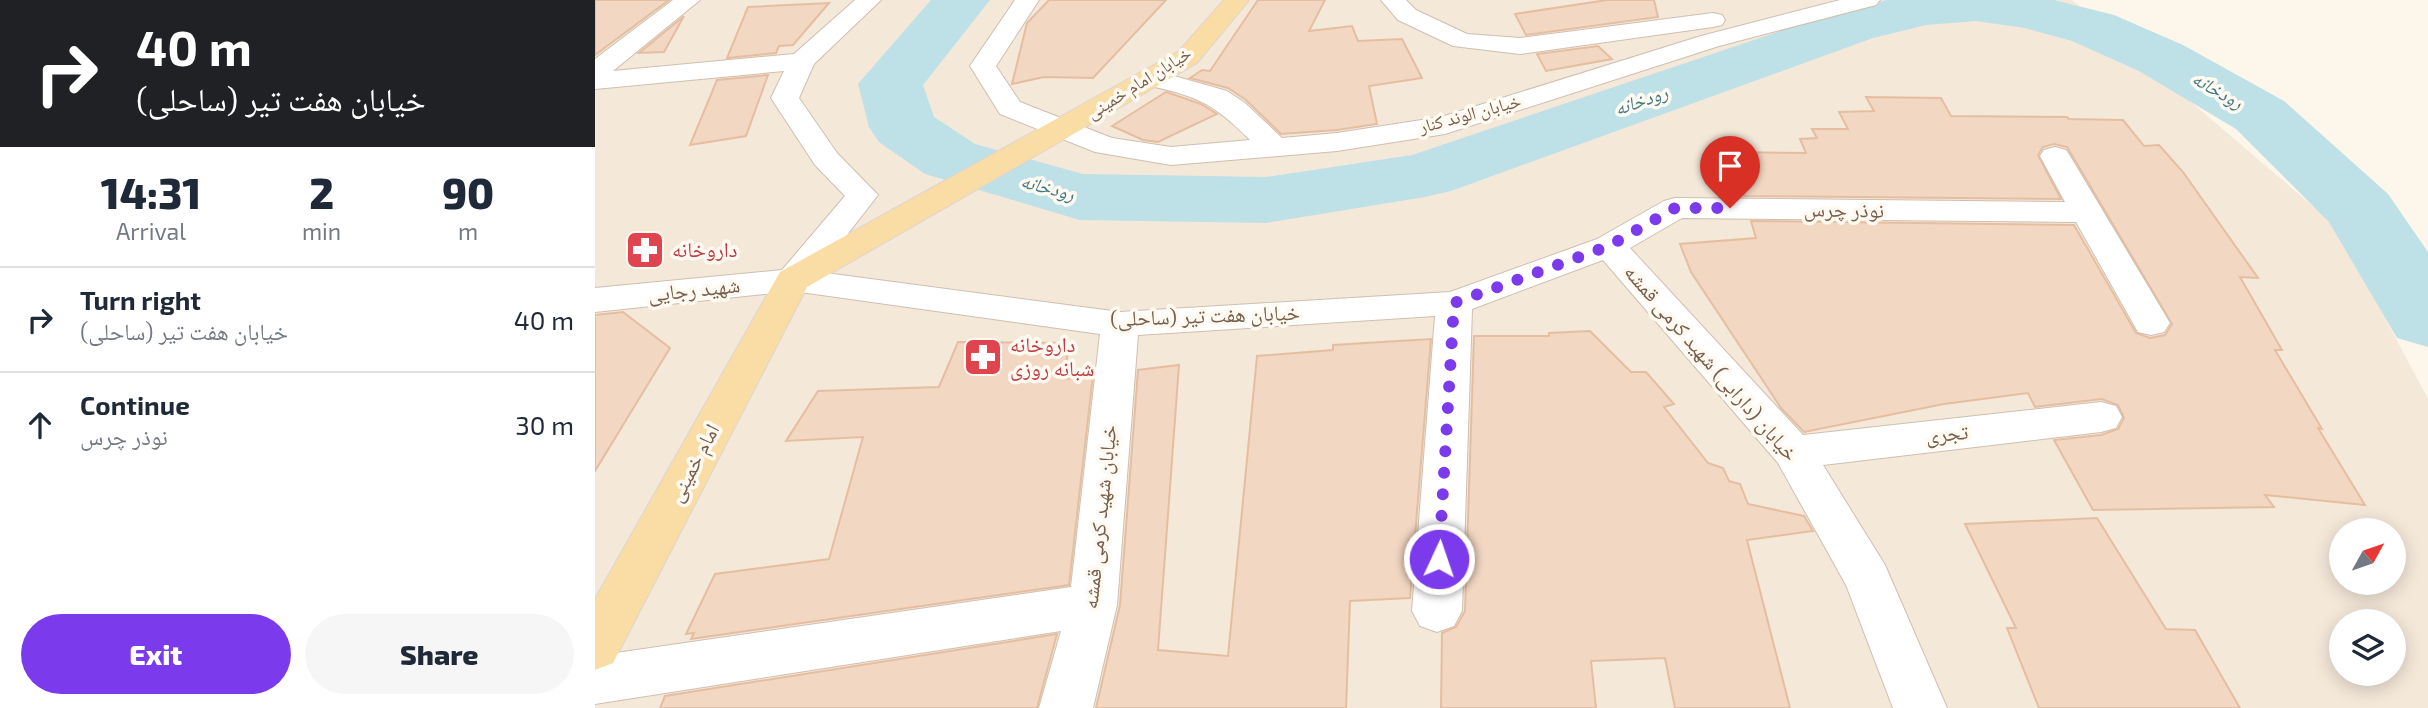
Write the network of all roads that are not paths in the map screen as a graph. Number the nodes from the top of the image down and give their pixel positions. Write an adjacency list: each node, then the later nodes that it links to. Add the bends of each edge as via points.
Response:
1 (688, 0): 9 (street)
2 (869, 0): 8 (street)
3 (1027, 0): 12 (street, خیابان الوند کنار, via 983,66 1010,108)
4 (1237, 0): 10 (main road, خیابان امام خمینی, via 1188,57)
5 (1393, 0): 6 (street, via 1407,15 1462,41 1520,46 1694,24)
6 (1822, 0)
7 (1868, 0): 13 (street, خیابان الوند کنار, via 1710,41 1445,125)
8 (802, 61): 11 (street); 17 (street, via 785,98 826,159 862,195)
9 (595, 72)
10 (1153, 78): 12 (main road, خیابان امام خمینی); 13 (street, via 1219,99)
11 (595, 81)
12 (1063, 129): 13 (street, خیابان الوند کنار, via 1106,146 1171,156); 17 (main road, خیابان امام خمینی)
13 (1275, 147)
14 (2056, 156): 15 (street)
15 (2088, 212): 16 (street, نوذر چرس, via 1675,208); 20 (street)
16 (1609, 246): 19 (street, خیابان هفت تیر (ساحلی)); 23 (street, خیابان (دارابی) شهید کرمی قمشه)
17 (793, 280): 18 (street, شهید رجایی); 21 (street, خیابان هفت تیر (ساحلی)); 26 (main road, امام خمینی)
18 (595, 300)
19 (1454, 303): 21 (street, خیابان هفت تیر (ساحلی)); 25 (street)
20 (2151, 323)
21 (1119, 324): 24 (street, خیابان شهید کرمی قمشه)
22 (2101, 417): 23 (street, تجری)
23 (1793, 452): 29 (street, خیابان (دارابی) شهید کرمی قمشه, via 1868,579)
24 (1093, 605): 27 (street); 28 (street, خیابان شهید کرمی قمشه)
25 (1437, 611)
26 (595, 647)
27 (595, 680)
28 (1066, 708)
29 (1920, 708)

